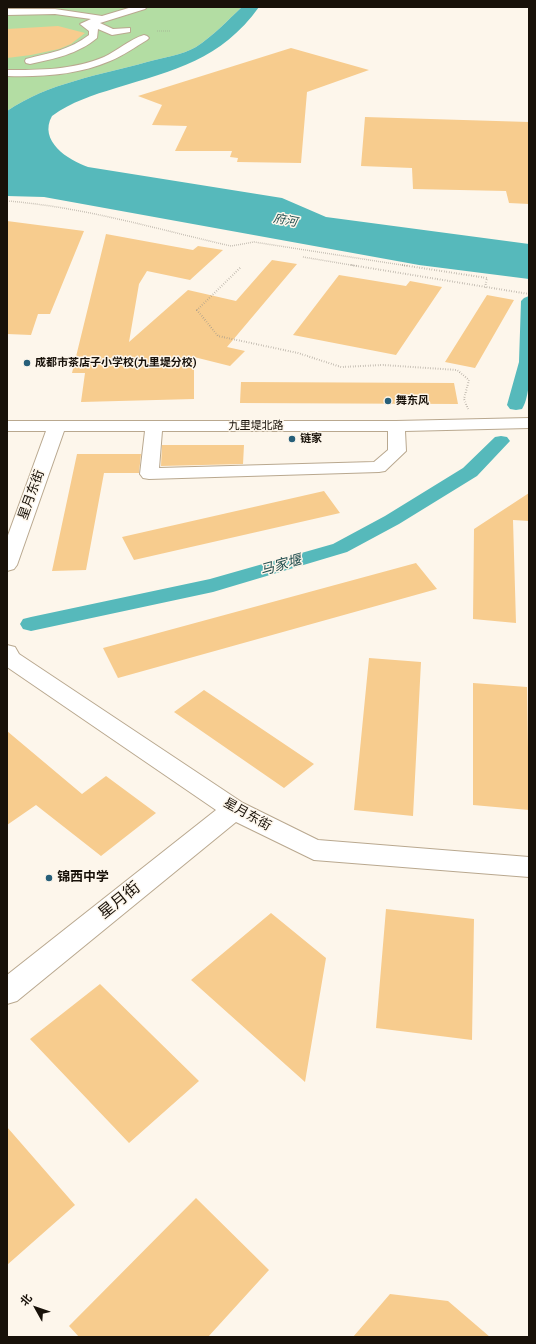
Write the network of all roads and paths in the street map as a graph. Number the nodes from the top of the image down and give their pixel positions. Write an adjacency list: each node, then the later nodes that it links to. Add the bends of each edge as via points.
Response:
1 (142, 7): 3 (street)
2 (7, 12): 3 (street, via 74,12)
3 (103, 19): 4 (street)
4 (91, 22): 5 (street, via 112,32); 7 (street, via 85,24 94,30 94,36 74,49 59,55)
5 (127, 30)
6 (144, 38): 8 (street, via 93,64 60,70)
7 (7, 64)
8 (7, 73)
9 (7, 202): 12 (path, via 82,210 231,246 254,242 487,278)
10 (303, 257): 12 (path)
11 (240, 268): 15 (path, via 197,310 218,336 298,353 340,367 383,365 457,370 469,380 464,399)
12 (485, 288): 13 (path)
13 (529, 294)
14 (529, 423): 15 (street, 九里堤北路)
15 (476, 424): 19 (street, 九里堤北路)
16 (7, 426): 17 (street, 九里堤北路)
17 (57, 426): 18 (street, 九里堤北路); 20 (street, 星月东街)
18 (154, 426): 19 (street, 九里堤北路); 19 (street, via 149,474 379,467 397,451)
19 (396, 426)
20 (7, 564)
21 (7, 652): 22 (street, 星月东街, via 9,658)
22 (234, 810): 23 (street, 星月东街, via 314,850); 24 (street, 星月街)
23 (529, 867)
24 (7, 992)

